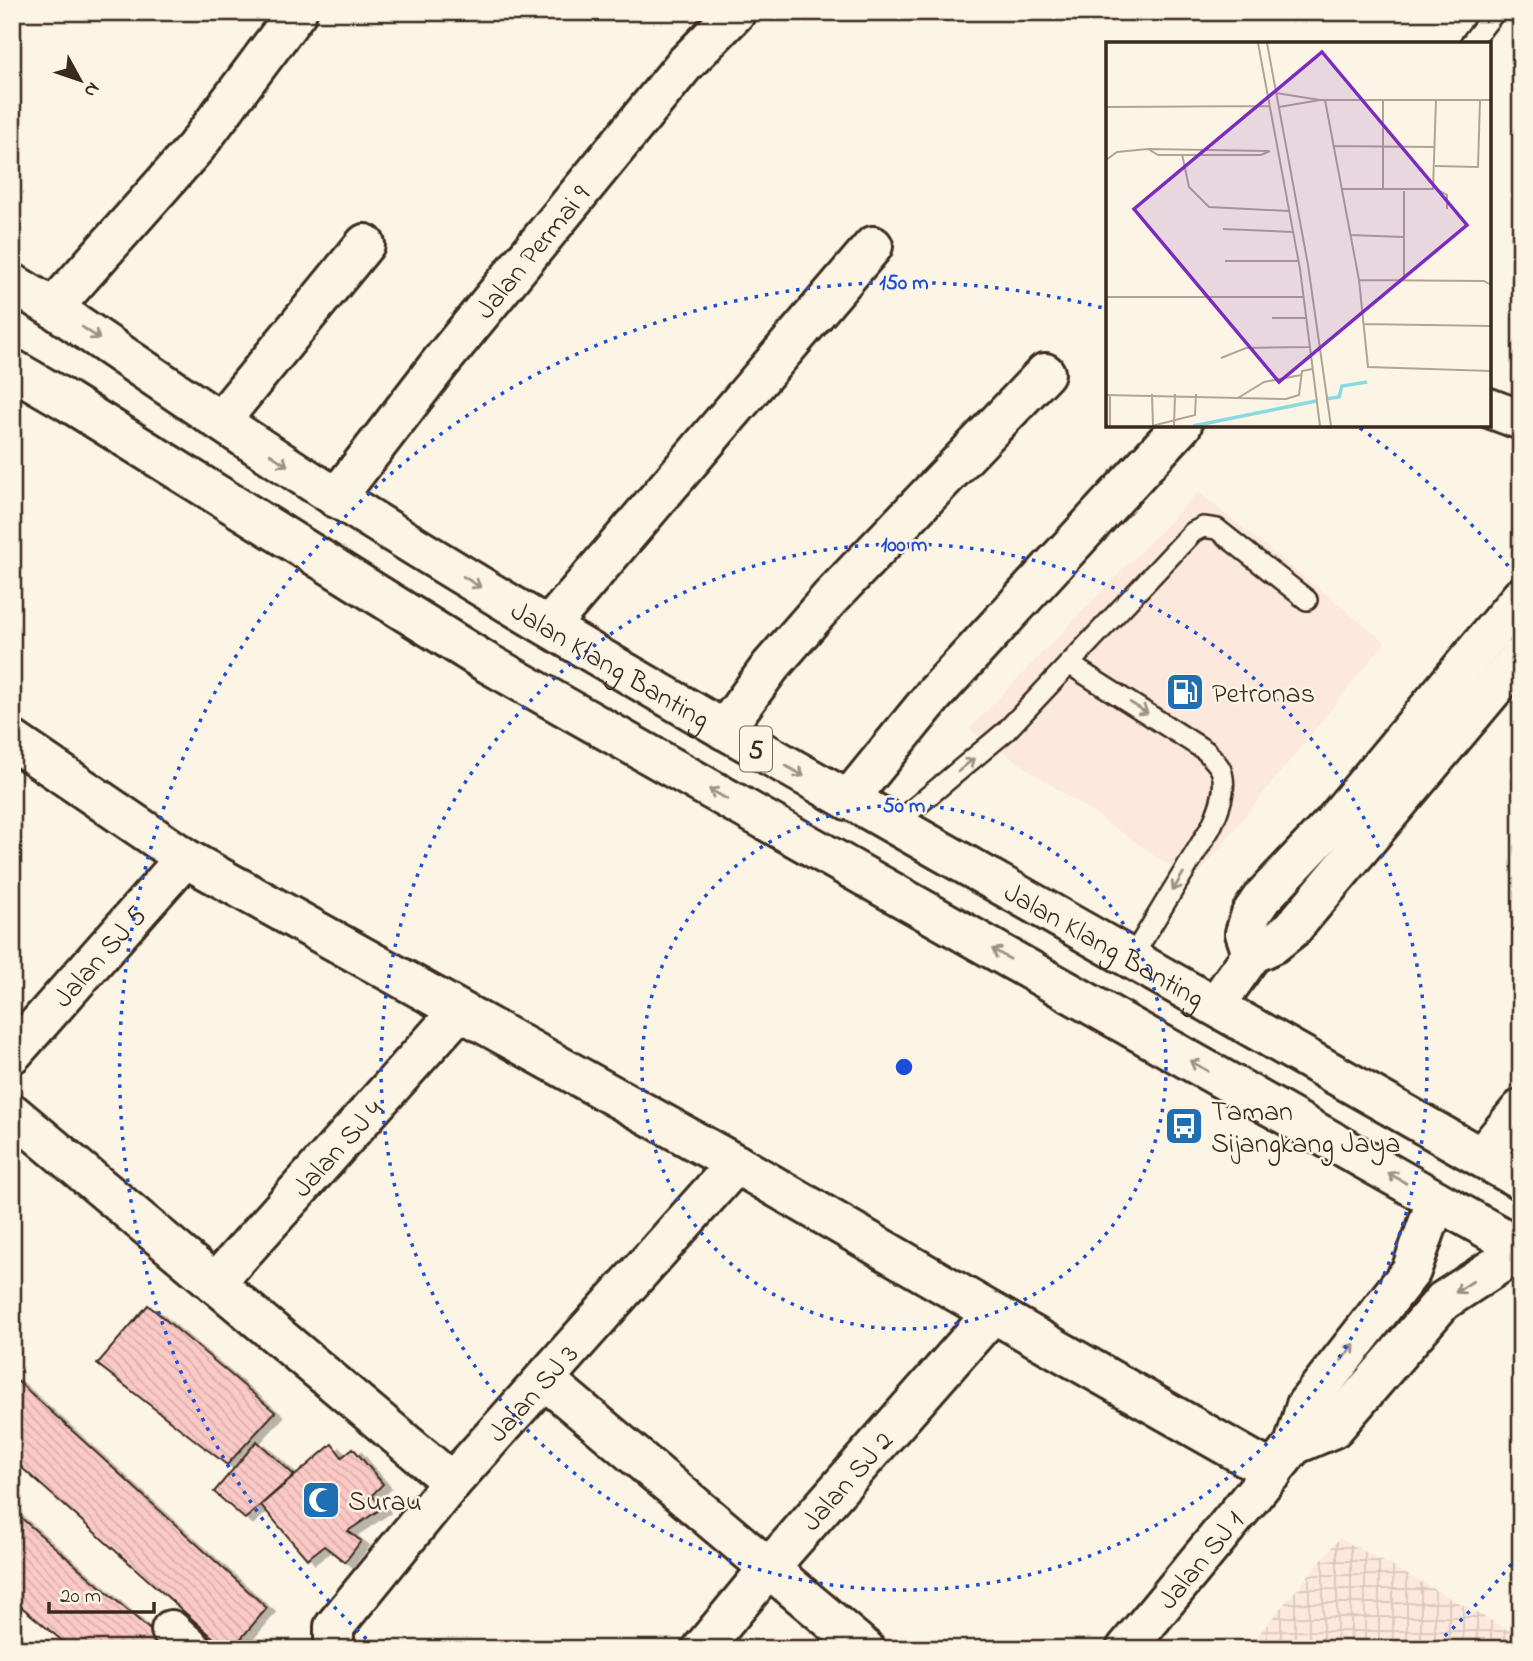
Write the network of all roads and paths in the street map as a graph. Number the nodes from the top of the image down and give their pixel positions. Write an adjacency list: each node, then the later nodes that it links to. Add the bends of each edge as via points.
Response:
1 (297, 12): 8 (main road, via 196,147)
2 (736, 12): 15 (main road, Jalan Permai 9, via 684,65 440,363)
3 (1495, 12): 4 (lane)
4 (1472, 42)
5 (365, 244): 12 (main road)
6 (873, 246): 18 (main road)
7 (12, 283): 8 (main road, Jalan Klang Banting / 5)
8 (54, 308): 12 (main road, Jalan Klang Banting / 5, one-way to 12)
9 (12, 369): 36 (main road, 5, one-way to 9, via 484,661)
10 (1045, 373): 21 (main road, via 830,598 770,667)
11 (1491, 409): 13 (main road)
12 (221, 420): 15 (main road, Jalan Klang Banting / 5, one-way to 15)
13 (1521, 420)
14 (1180, 427): 23 (main road, via 933,696)
15 (336, 498): 18 (main road, Jalan Klang Banting / 5, one-way to 18)
16 (1521, 597): 26 (main road, via 1333,823 1262,898 1245,933)
17 (1307, 600): 20 (lane, via 1217,529 1203,527 1193,532)
18 (549, 626): 21 (main road, Jalan Klang Banting / 5)
19 (1521, 656): 26 (main road, via 1292,929)
20 (1069, 664): 24 (lane, one-way to 20, via 1006,731); 27 (lane, one-way to 27, via 1206,751 1220,768 1224,783 1211,827)
21 (724, 730): 23 (main road, Jalan Klang Banting / 5, one-way to 23)
22 (12, 740): 25 (main road)
23 (848, 800): 24 (main road, Jalan Klang Banting / 5)
24 (894, 825): 27 (main road, Jalan Klang Banting / 5)
25 (184, 858): 29 (main road); 30 (main road, Jalan SJ 5)
26 (1252, 954): 28 (main road)
27 (1132, 959): 28 (main road, Jalan Klang Banting / 5)
28 (1215, 1006): 33 (main road, Jalan Klang Banting / 5)
29 (459, 1011): 34 (main road); 38 (main road, Jalan SJ 4)
30 (12, 1054)
31 (1521, 1109): 33 (main road)
32 (12, 1113): 38 (main road)
33 (1480, 1157): 35 (main road, Jalan Klang Banting / 5)
34 (736, 1164): 39 (main road); 40 (main road, Jalan SJ 3)
35 (1521, 1180)
36 (1436, 1200): 37 (main road, 5); 41 (main road, one-way to 36, via 1306,1405 1411,1271)
37 (1521, 1249): 41 (main road, one-way to 41, via 1443,1301 1334,1428)
38 (215, 1283): 42 (main road)
39 (993, 1313): 41 (main road); 43 (main road, Jalan SJ 2)
40 (544, 1380): 42 (main road, Jalan SJ 3); 43 (main road)
41 (1283, 1458): 47 (main road, Jalan SJ 1)
42 (452, 1482): 44 (main road, Jalan SJ 3)
43 (768, 1569): 45 (main road, Jalan SJ 2); 46 (main road)
44 (334, 1638)
45 (702, 1649)
46 (866, 1649)
47 (1126, 1649)

